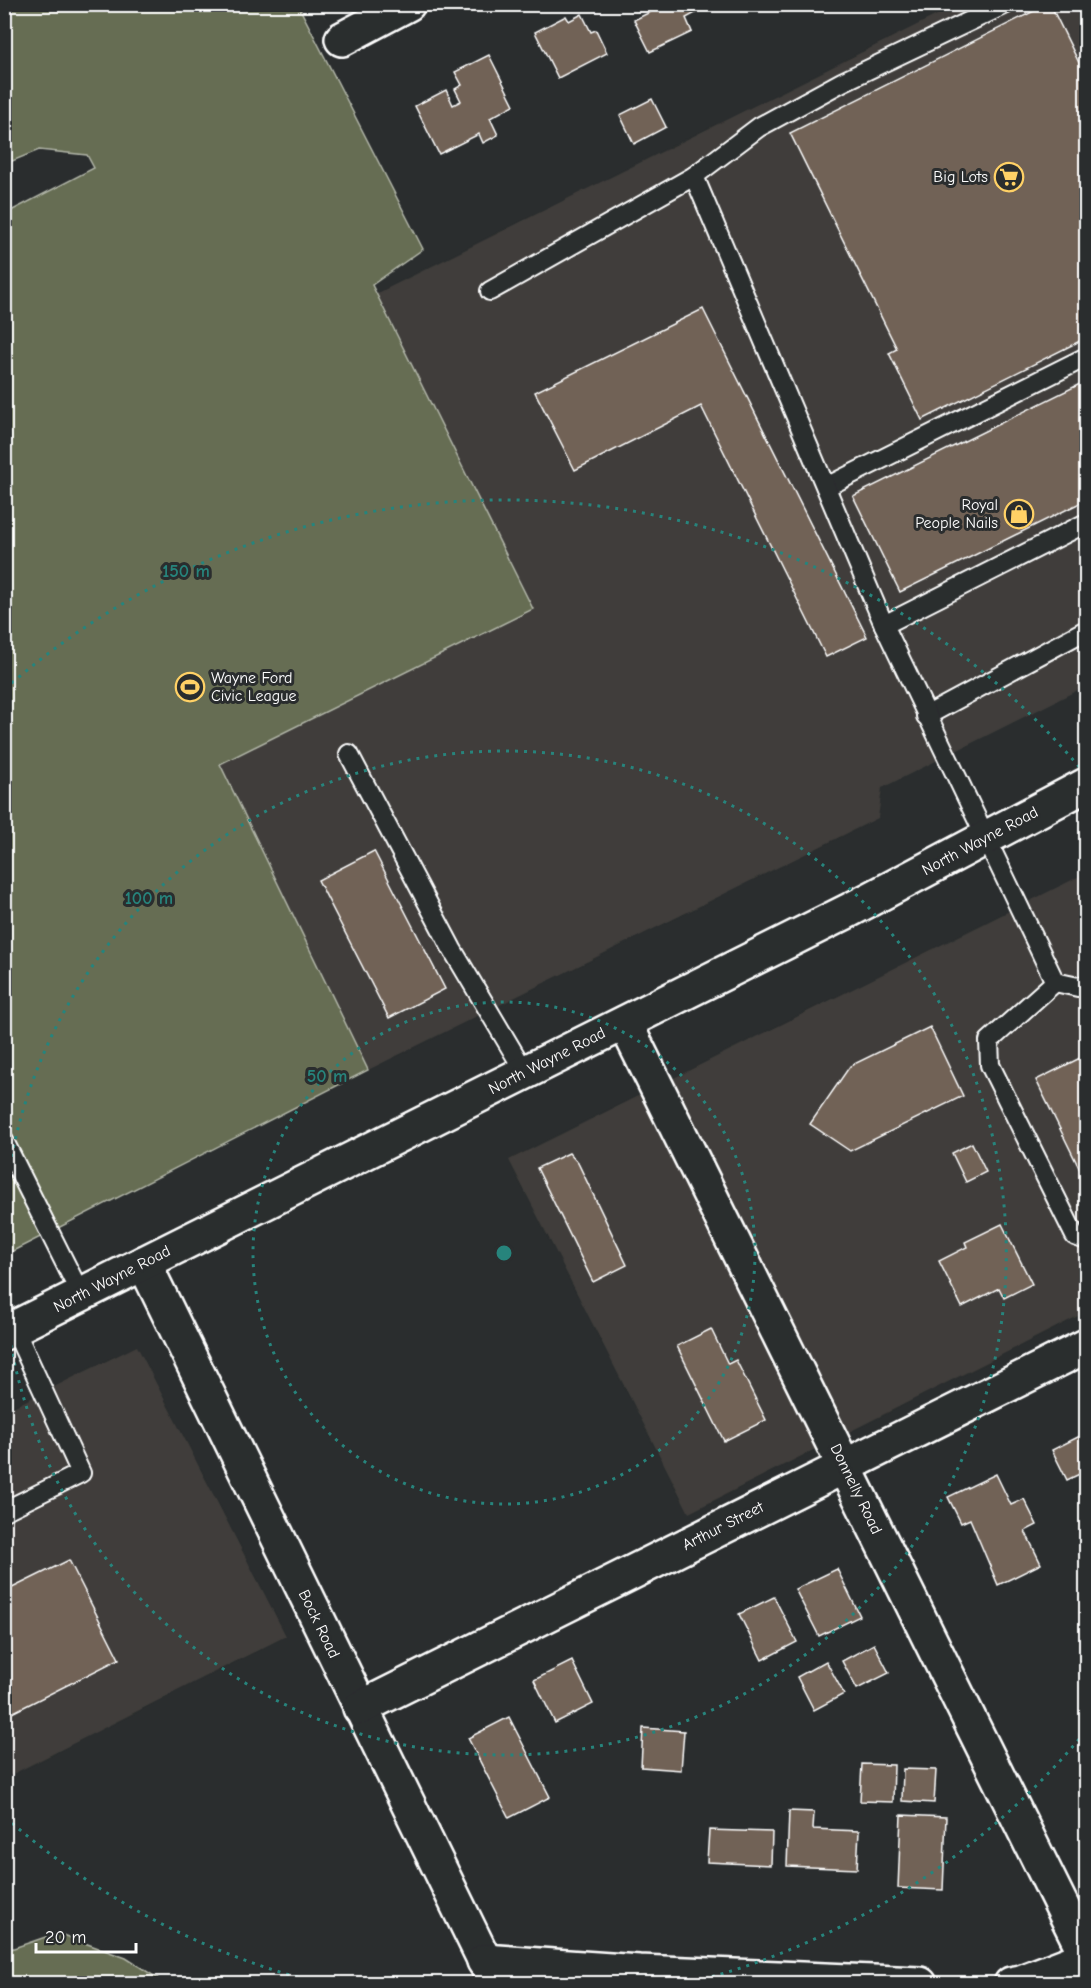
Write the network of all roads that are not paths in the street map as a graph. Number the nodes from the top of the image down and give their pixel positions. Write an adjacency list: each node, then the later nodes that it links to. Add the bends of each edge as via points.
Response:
1 (408, 4): 3 (street)
2 (1006, 4): 4 (lane, via 770,121)
3 (342, 39)
4 (694, 176): 5 (lane); 7 (lane)
5 (490, 291)
6 (1086, 357): 7 (lane)
7 (826, 487): 9 (lane)
8 (1086, 523): 9 (lane)
9 (884, 626): 11 (lane)
10 (1086, 630): 11 (lane)
11 (926, 716): 14 (lane)
12 (349, 754): 18 (lane, via 452,949)
13 (1086, 785): 14 (street, North Wayne Road)
14 (986, 838): 15 (lane); 17 (street, North Wayne Road)
15 (1055, 982): 16 (lane, via 1078,987); 20 (lane, via 989,1041 990,1065 1075,1236)
16 (1086, 984)
17 (624, 1023): 18 (street, North Wayne Road); 25 (street, Donnelly Road)
18 (525, 1072): 21 (street, North Wayne Road)
19 (4, 1142): 22 (lane)
20 (1086, 1240)
21 (144, 1263): 22 (street, North Wayne Road); 27 (street, Bock Road)
22 (81, 1295): 23 (street, North Wayne Road)
23 (9, 1331): 26 (lane, via 81,1473)
24 (1086, 1346): 25 (street, Arthur Street)
25 (844, 1466): 27 (street, Arthur Street); 28 (street, Donnelly Road)
26 (4, 1511)
27 (360, 1708): 29 (street, Bock Road)
28 (1086, 1956): 31 (street)
29 (490, 1972): 30 (street, via 639,1972)
30 (920, 1983)
31 (1011, 1983)

